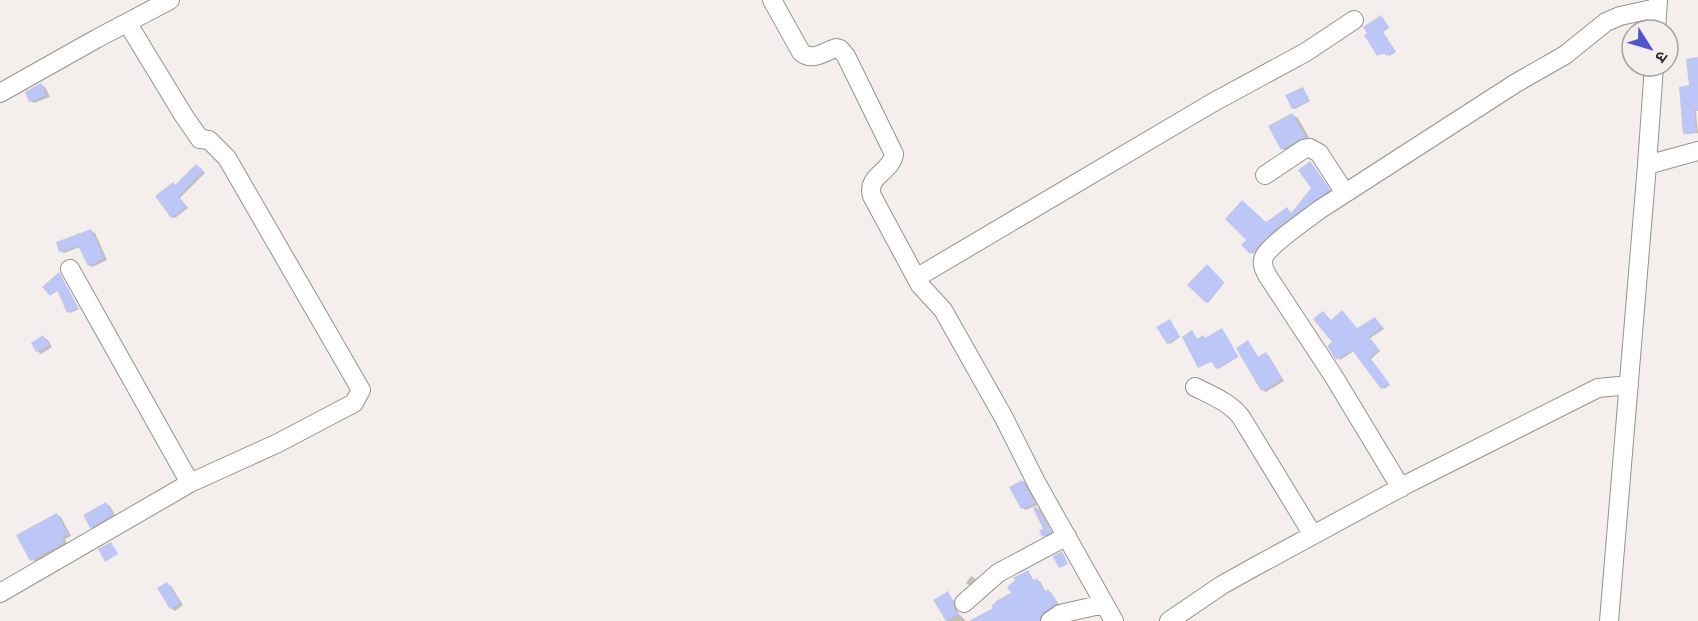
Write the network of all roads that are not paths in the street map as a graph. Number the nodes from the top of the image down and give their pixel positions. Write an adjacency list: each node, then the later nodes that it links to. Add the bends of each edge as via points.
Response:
1 (170, 0): 5 (street)
2 (772, 0): 13 (street, via 801,52 814,57 836,48 846,56 893,148 893,160 873,181 871,191)
3 (1658, 4): 11 (street, via 1606,22 1565,54)
4 (1354, 20): 13 (street, via 1306,52)
5 (128, 24): 7 (street); 16 (street, via 200,139 208,140 227,158 361,390 354,402 302,431)
6 (1653, 78): 9 (street)
7 (0, 93)
8 (1698, 151): 9 (street)
9 (1647, 165): 14 (street)
10 (1265, 175): 11 (street, via 1310,148 1319,153)
11 (1345, 193): 17 (street, via 1274,246 1263,263)
12 (70, 269): 16 (street)
13 (916, 278): 19 (street, via 943,310)
14 (1629, 385): 17 (street, via 1598,388); 26 (street)
15 (1196, 387): 18 (street, via 1224,401 1242,417)
16 (190, 483): 20 (street)
17 (1401, 488): 18 (street)
18 (1313, 535): 25 (street, via 1222,585)
19 (1067, 536): 21 (street, via 999,573); 22 (street)
20 (0, 593)
21 (964, 603)
22 (1104, 604): 23 (street, via 1060,614); 24 (street)
23 (1050, 621)
24 (1114, 621)
25 (1169, 621)
26 (1609, 621)

